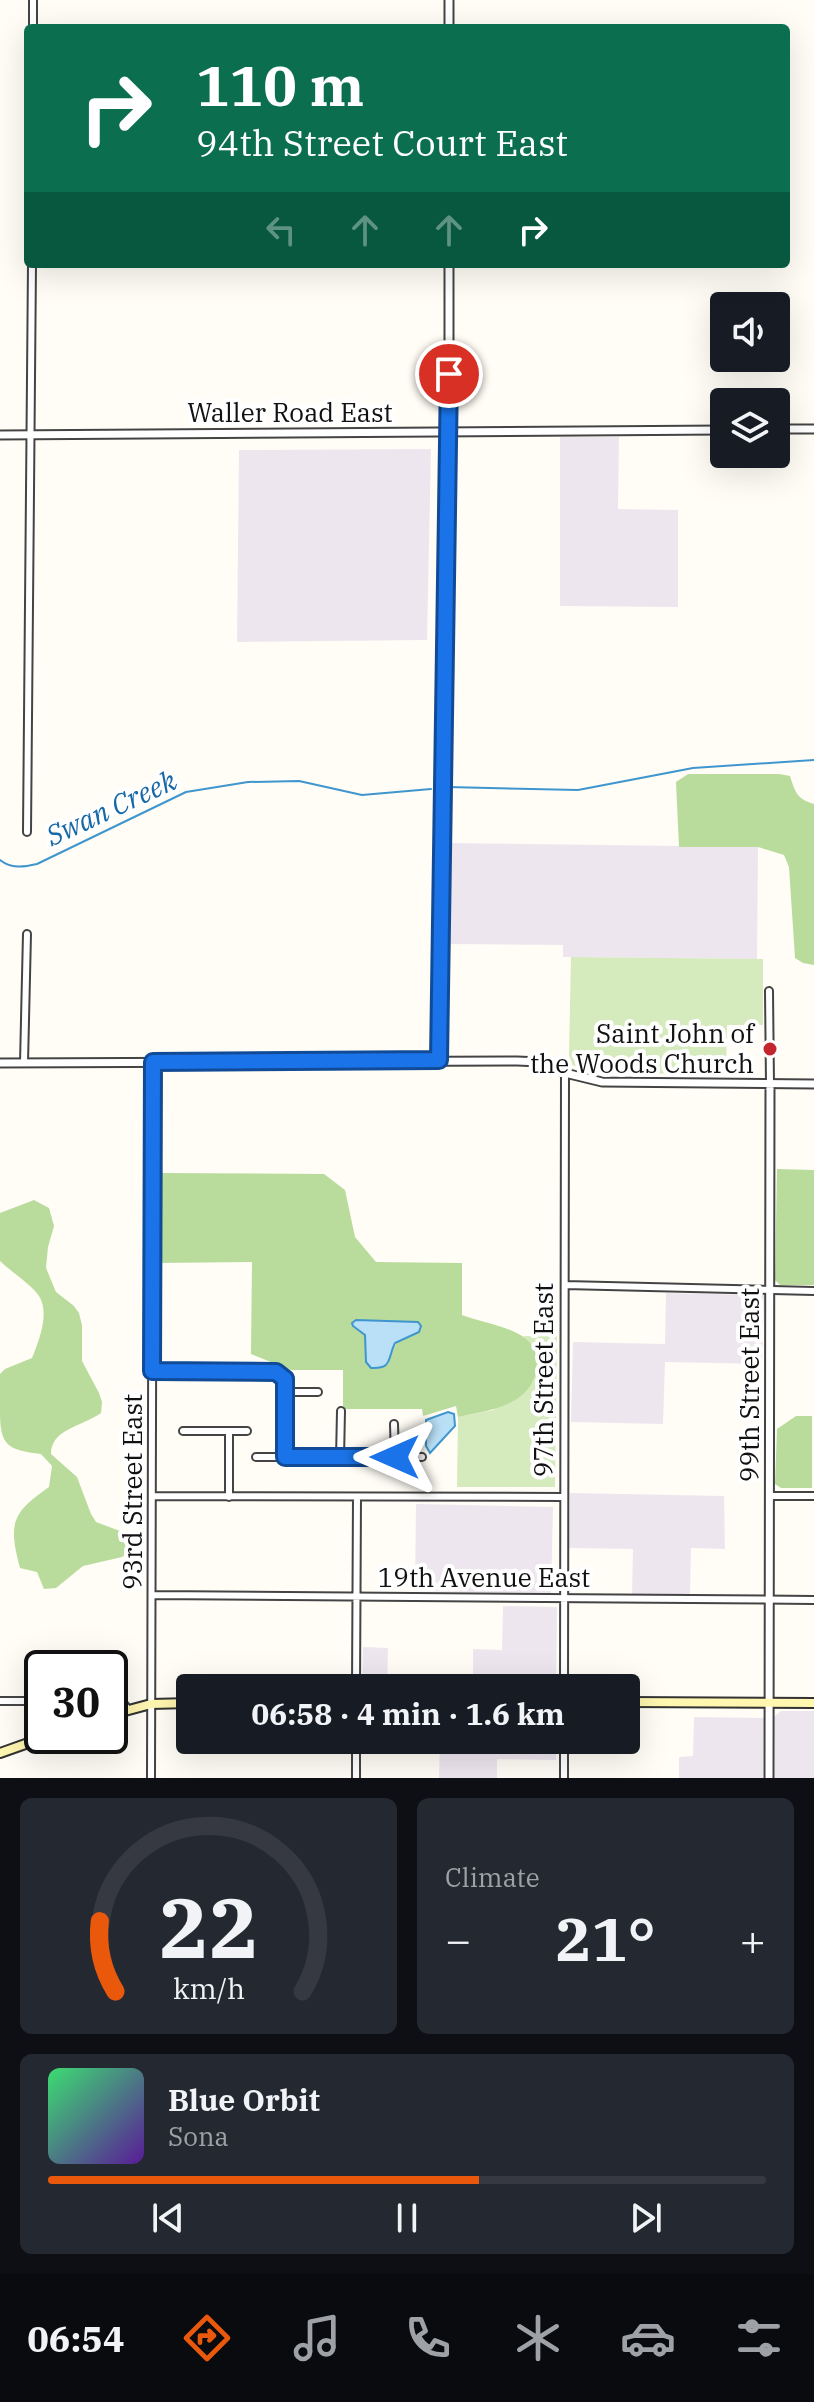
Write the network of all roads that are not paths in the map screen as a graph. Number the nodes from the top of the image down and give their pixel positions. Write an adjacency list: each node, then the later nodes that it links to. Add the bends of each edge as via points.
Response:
1 (33, 0): 3 (street)
2 (449, 0): 4 (street)
3 (33, 24)
4 (449, 24)
5 (32, 268): 12 (street)
6 (449, 268): 10 (street)
7 (790, 429): 8 (street)
8 (814, 429)
9 (710, 430): 10 (street, Waller Road East)
10 (449, 432): 12 (street, Waller Road East); 16 (street)
11 (0, 435): 12 (street, Waller Road East)
12 (32, 435): 13 (street)
13 (27, 832)
14 (27, 934): 19 (street)
15 (769, 991): 21 (street, 99th Street East)
16 (439, 1060): 17 (street); 20 (street, via 540,1062)
17 (153, 1062): 19 (street); 26 (street, 93rd Street East)
18 (0, 1063): 19 (street)
19 (24, 1063)
20 (565, 1073): 21 (street, via 602,1082); 23 (street, 97th Street East)
21 (770, 1084): 22 (street); 24 (street, 99th Street East)
22 (814, 1084)
23 (565, 1285): 24 (street); 44 (street, 97th Street East)
24 (771, 1288): 25 (street); 40 (street, 99th Street East)
25 (814, 1291)
26 (152, 1371): 27 (street, via 276,1372 285,1379); 39 (street, 93rd Street East)
27 (285, 1392): 28 (street); 35 (street)
28 (318, 1392)
29 (341, 1411): 38 (street)
30 (394, 1424): 36 (street)
31 (183, 1431): 32 (street)
32 (229, 1431): 33 (street); 42 (street)
33 (247, 1431)
34 (256, 1457): 35 (street)
35 (285, 1457): 38 (street)
36 (395, 1457): 37 (street); 38 (street)
37 (422, 1457)
38 (340, 1458)
39 (153, 1496): 42 (street); 45 (street, 93rd Street East)
40 (770, 1496): 41 (street); 48 (street, 99th Street East)
41 (814, 1496)
42 (229, 1497): 43 (street)
43 (357, 1497): 44 (street); 46 (street)
44 (564, 1497): 47 (street, 97th Street East)
45 (153, 1595): 46 (street, 19th Avenue East); 58 (street, 93rd Street East)
46 (357, 1597): 47 (street, 19th Avenue East); 50 (street)
47 (564, 1598): 48 (street, 19th Avenue East); 51 (street, 97th Street East)
48 (769, 1599): 49 (street, 19th Avenue East); 55 (street, 99th Street East)
49 (814, 1600)
50 (356, 1674)
51 (564, 1674)
52 (0, 1701): 53 (street)
53 (24, 1701)
54 (640, 1702): 55 (main road)
55 (769, 1702): 57 (main road); 67 (street, 99th Street East)
56 (176, 1703): 58 (main road)
57 (814, 1703)
58 (151, 1704): 59 (main road); 64 (street, 93rd Street East)
59 (128, 1709)
60 (24, 1744): 61 (main road)
61 (0, 1753)
62 (356, 1754): 65 (street)
63 (564, 1754): 66 (street)
64 (151, 1778)
65 (356, 1778)
66 (564, 1778)
67 (769, 1778)

